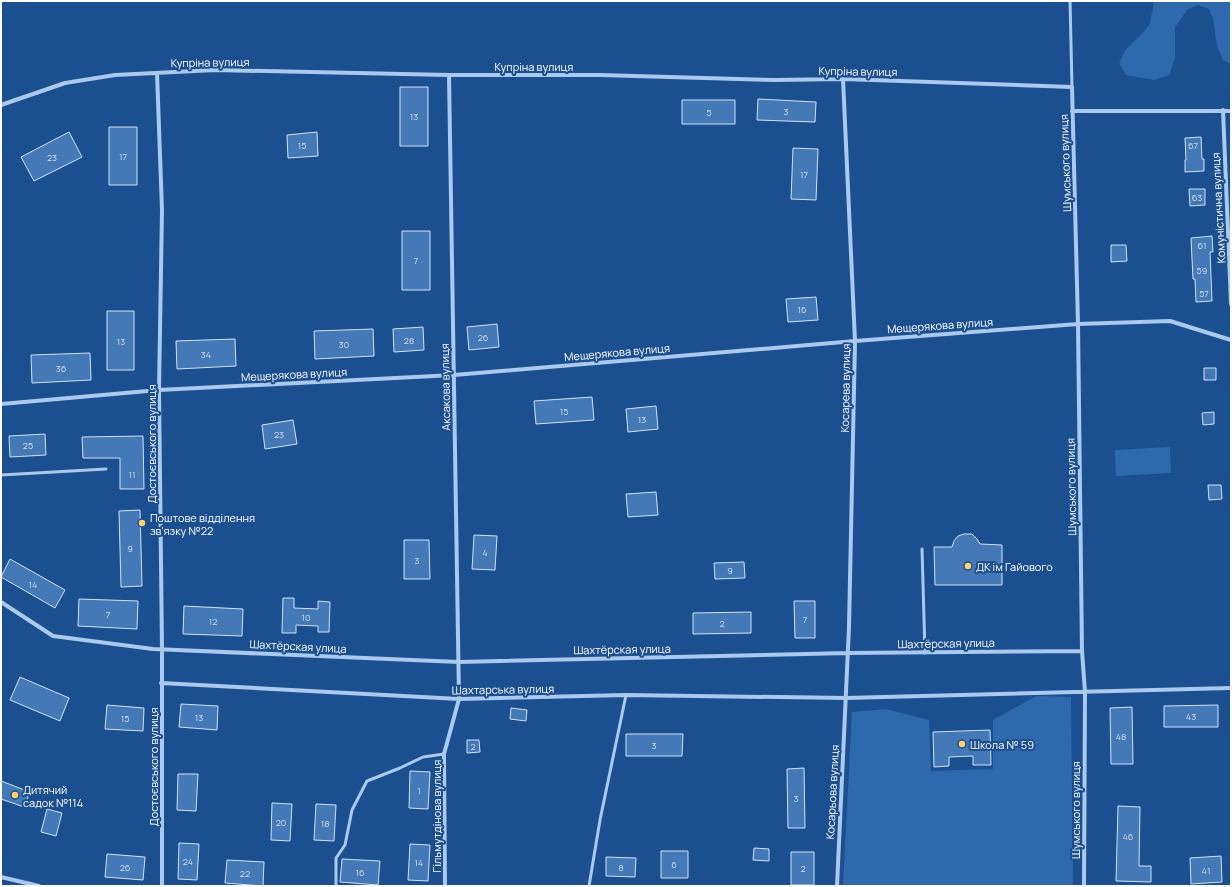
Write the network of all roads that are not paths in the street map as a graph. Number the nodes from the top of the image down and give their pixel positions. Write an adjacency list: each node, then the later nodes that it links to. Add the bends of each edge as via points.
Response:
1 (1070, 1): 5 (lane)
2 (157, 73): 3 (street, Купріна вулиця, via 215,70); 6 (street, Купріна вулиця, via 115,75 65,83); 15 (street, Достоєвського вулиця, via 162,210)
3 (449, 75): 4 (street, Купріна вулиця, via 600,74 775,80); 14 (street, Аксакова вулиця)
4 (842, 79): 5 (street, Купріна вулиця); 13 (street, Косарева вулиця)
5 (1072, 87): 8 (street, Шумського вулиця)
6 (1, 104)
7 (1222, 110): 8 (street); 9 (street); 10 (street, Комуністична вулиця)
8 (1072, 111): 11 (street, Шумського вулиця)
9 (1231, 111)
10 (1231, 304)
11 (1078, 324): 12 (street, Мещерякова вулиця, via 1170,322); 13 (street, Мещерякова вулиця); 22 (street, Шумського вулиця)
12 (1231, 340)
13 (855, 341): 14 (street, Мещерякова вулиця); 23 (street, Косарева вулиця)
14 (454, 375): 15 (street, Мещерякова вулиця); 25 (street, Аксакова вулиця)
15 (159, 390): 16 (street, Мещерякова вулиця); 21 (street, Достоєвського вулиця)
16 (1, 404)
17 (106, 470): 18 (lane)
18 (1, 475)
19 (922, 549): 24 (lane)
20 (1, 602): 21 (street, Шахтёрская улица, via 53,636)
21 (162, 649): 25 (street, Шахтёрская улица); 26 (street, Достоєвського вулиця)
22 (1082, 651): 24 (street, Шахтёрская улица); 28 (street, Шумського вулиця)
23 (848, 653): 24 (street, Шахтёрская улица); 25 (street, Шахтёрская улица); 30 (street, Косарева вулиця)
24 (925, 653)
25 (459, 662): 31 (street, Аксакова вулиця)
26 (161, 682): 31 (street, Шахтарська вулиця); 35 (street, Достоєвського вулиця)
27 (1231, 688): 28 (street, Шахтарська вулиця)
28 (1085, 692): 30 (street, Шахтарська вулиця); 40 (street, Шумського вулиця)
29 (626, 695): 30 (street, Шахтарська вулиця); 31 (street, Шахтарська вулиця); 38 (lane)
30 (846, 698): 39 (street, Косарьова вулиця)
31 (459, 699): 32 (street, Гільмутдінова вулиця)
32 (444, 754): 36 (lane, via 423,757 367,781 352,810 345,846 336,858); 37 (street, Гільмутдінова вулиця)
33 (1, 877): 34 (street)
34 (40, 886)
35 (162, 886)
36 (336, 886)
37 (445, 886)
38 (589, 886)
39 (837, 886)
40 (1084, 886)

